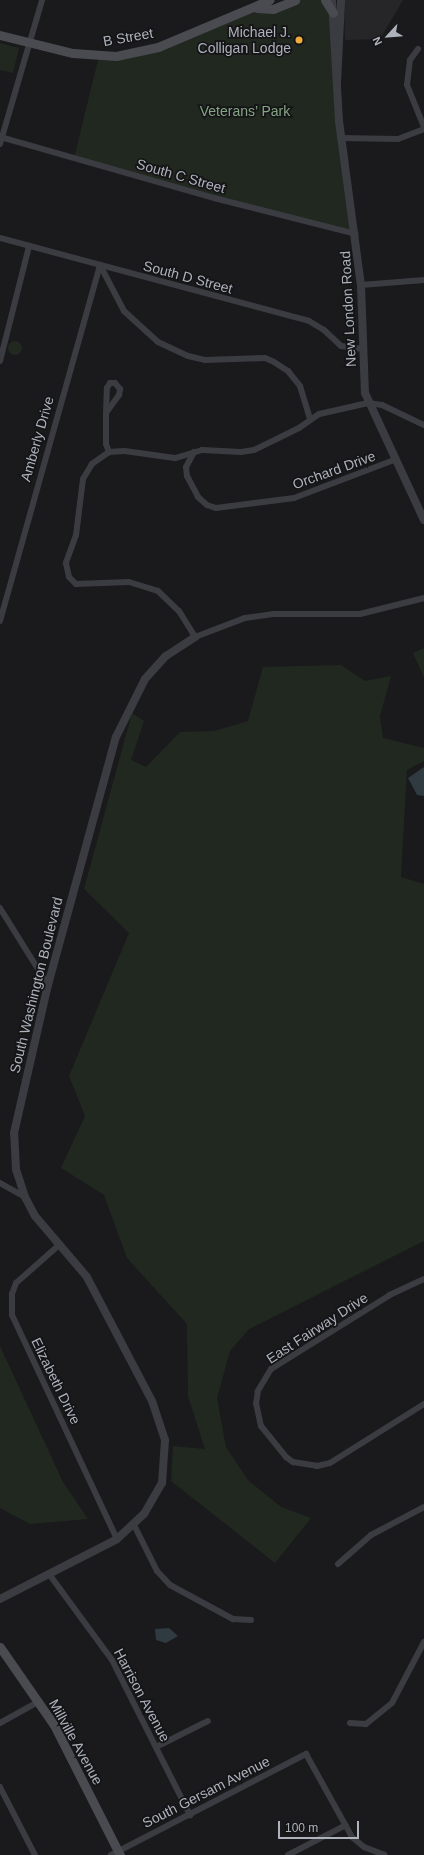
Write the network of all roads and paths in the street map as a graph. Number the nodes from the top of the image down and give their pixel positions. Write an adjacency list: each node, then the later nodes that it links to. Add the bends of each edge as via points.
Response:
1 (42, 0): 10 (street)
2 (269, 0): 7 (main road)
3 (295, 0): 7 (main road, via 273,9)
4 (325, 0): 8 (main road)
5 (332, 0): 8 (street, New London Road)
6 (341, 0): 12 (street, New London Road)
7 (257, 4): 10 (main road, B Street, via 158,47 116,56 73,52)
8 (332, 13): 12 (street, New London Road)
9 (0, 35): 10 (main road, B Street)
10 (29, 43): 14 (street)
11 (418, 49): 13 (street, via 410,60 406,79)
12 (337, 84): 15 (street, New London Road)
13 (424, 128): 15 (street, via 398,139)
14 (1, 137): 16 (street); 17 (street, South C Street)
15 (340, 138): 17 (street, New London Road)
16 (0, 144)
17 (356, 234): 22 (street, New London Road)
18 (0, 238): 19 (street, South D Street)
19 (29, 246): 20 (street, South D Street); 24 (street)
20 (100, 265): 23 (street, South D Street, via 309,321 324,330 341,346); 27 (street, via 124,311 158,342 188,356 205,360 265,358 274,362 288,371 300,386); 36 (street, Amberly Drive)
21 (424, 280): 22 (street)
22 (361, 285): 23 (street, New London Road)
23 (363, 348): 25 (street, New London Road)
24 (0, 362)
25 (368, 403): 27 (street); 28 (street, via 382,405); 32 (street, New London Road)
26 (106, 413): 29 (street, via 106,444)
27 (310, 418): 30 (street, via 299,428 254,450)
28 (424, 425)
29 (109, 452): 31 (street, via 124,450); 37 (street, via 92,464 83,479 76,535 66,563 69,577 76,584 129,582 158,591 179,611)
30 (194, 452): 31 (street); 33 (street)
31 (175, 458): 33 (street, Orchard Drive)
32 (394, 460): 33 (street, Orchard Drive, via 294,498 216,508 207,505 198,497); 34 (street, New London Road)
33 (186, 467)
34 (424, 520)
35 (424, 598): 37 (street, South Washington Boulevard, via 360,614 274,614 244,618)
36 (0, 621)
37 (195, 637): 39 (street, South Washington Boulevard, via 155,666 121,722)
38 (0, 908): 39 (street)
39 (48, 985): 41 (street, South Washington Boulevard, via 14,1133 16,1169)
40 (0, 1183): 41 (street, via 8,1190)
41 (24, 1197): 42 (street, South Washington Boulevard)
42 (59, 1245): 46 (street, South Washington Boulevard, via 87,1277 106,1310 160,1421 166,1463 162,1483 155,1500); 47 (street, Elizabeth Drive, via 16,1283 12,1294 12,1315)
43 (424, 1279): 44 (street, East Fairway Drive, via 390,1295 271,1369 258,1391 256,1403 261,1426 293,1462 317,1466 330,1463)
44 (424, 1404)
45 (424, 1507): 48 (street, via 371,1535)
46 (134, 1525): 47 (street, South Washington Boulevard); 51 (street, via 157,1570 170,1585 233,1619)
47 (117, 1539): 49 (street, South Washington Boulevard)
48 (338, 1564)
49 (48, 1574): 50 (street, South Washington Boulevard); 58 (street, Harrison Avenue, via 112,1660)
50 (0, 1599)
51 (251, 1620)
52 (424, 1642): 57 (street, via 392,1703 366,1724)
53 (0, 1647): 54 (main road, Millville Avenue)
54 (38, 1702): 56 (street); 62 (main road, Millville Avenue, via 54,1725)
55 (208, 1721): 58 (street)
56 (0, 1723)
57 (350, 1723)
58 (156, 1747): 60 (street, Harrison Avenue)
59 (0, 1787): 63 (street)
60 (190, 1815): 61 (street, South Gersam Avenue, via 306,1754); 62 (street, South Gersam Avenue)
61 (346, 1825): 64 (street); 65 (street, via 352,1837 364,1847)
62 (116, 1854)
63 (34, 1855)
64 (288, 1855)
65 (385, 1855)

